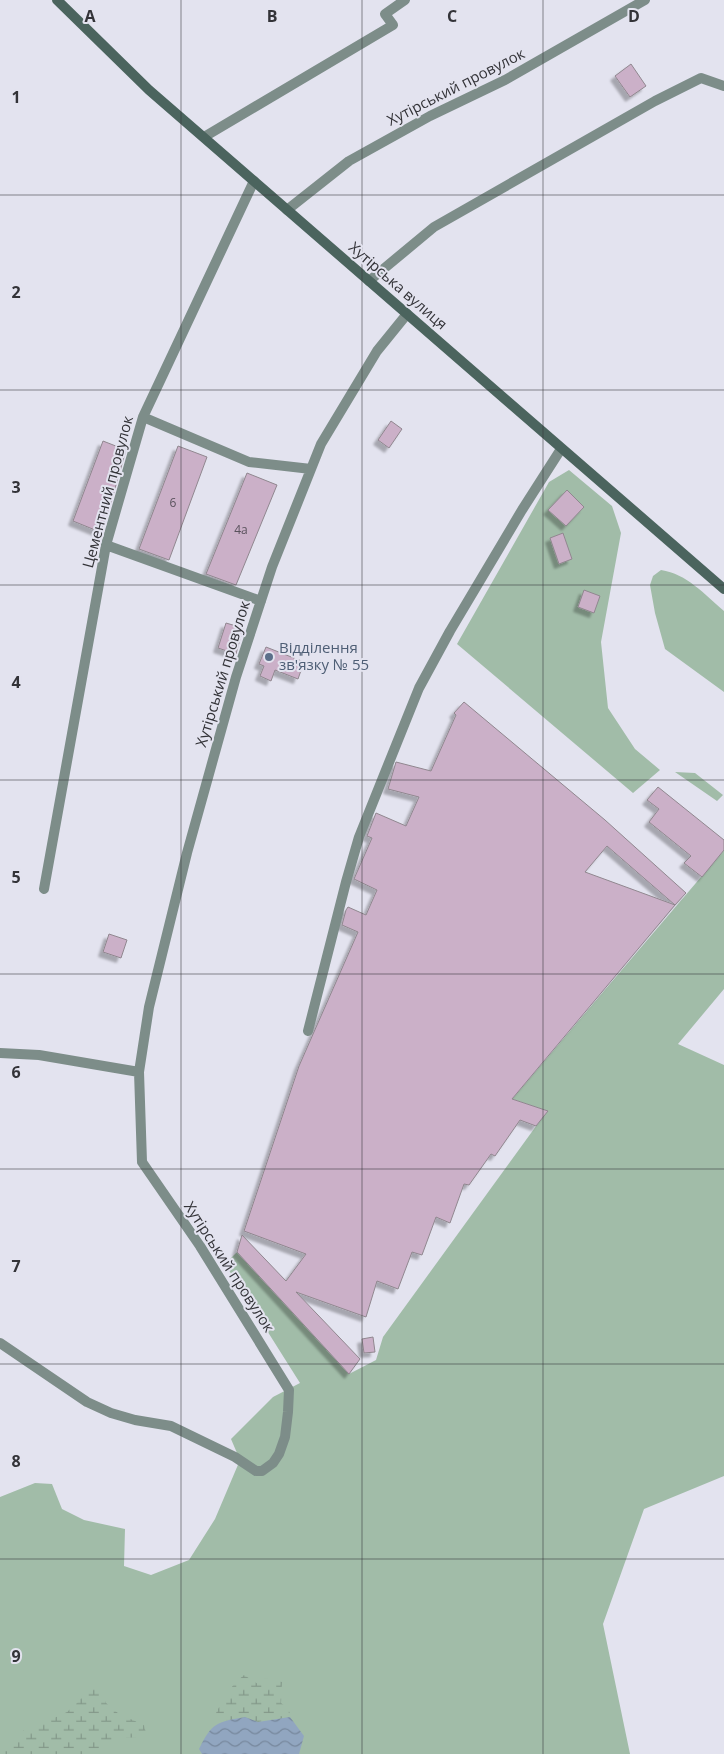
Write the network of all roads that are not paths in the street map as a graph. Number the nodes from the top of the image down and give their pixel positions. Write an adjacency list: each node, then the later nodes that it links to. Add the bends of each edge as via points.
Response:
1 (57, 0): 5 (main road, Хутірська вулиця, via 149,90)
2 (405, 0): 5 (street, via 385,14 393,25)
3 (645, 0): 7 (street, Хутірський провулок, via 505,80 348,161)
4 (724, 86): 8 (street, via 701,78 655,101 434,227)
5 (204, 137): 6 (main road, Хутірська вулиця)
6 (254, 181): 7 (main road, Хутірська вулиця); 10 (street, Цементний провулок)
7 (287, 210): 8 (main road, Хутірська вулиця)
8 (369, 281): 9 (main road, Хутірська вулиця)
9 (407, 314): 11 (main road, Хутірська вулиця); 12 (street, Хутірський провулок, via 377,351 321,444)
10 (143, 418): 12 (street, via 249,462); 13 (street, Цементний провулок)
11 (561, 449): 14 (main road, Хутірська вулиця); 17 (street, via 419,688 359,837)
12 (311, 469): 15 (street, Хутірський провулок)
13 (106, 546): 15 (street); 16 (street, Цементний провулок)
14 (724, 589)
15 (261, 601): 19 (street, Хутірський провулок, via 236,677 187,853 149,1007)
16 (44, 889)
17 (308, 1030)
18 (0, 1053): 19 (street, via 39,1055)
19 (139, 1072): 20 (street, Хутірський провулок, via 142,1162 200,1246 288,1390 285,1437 280,1454 262,1471 256,1471 236,1457 171,1426 135,1420 87,1402)
20 (0, 1343)

